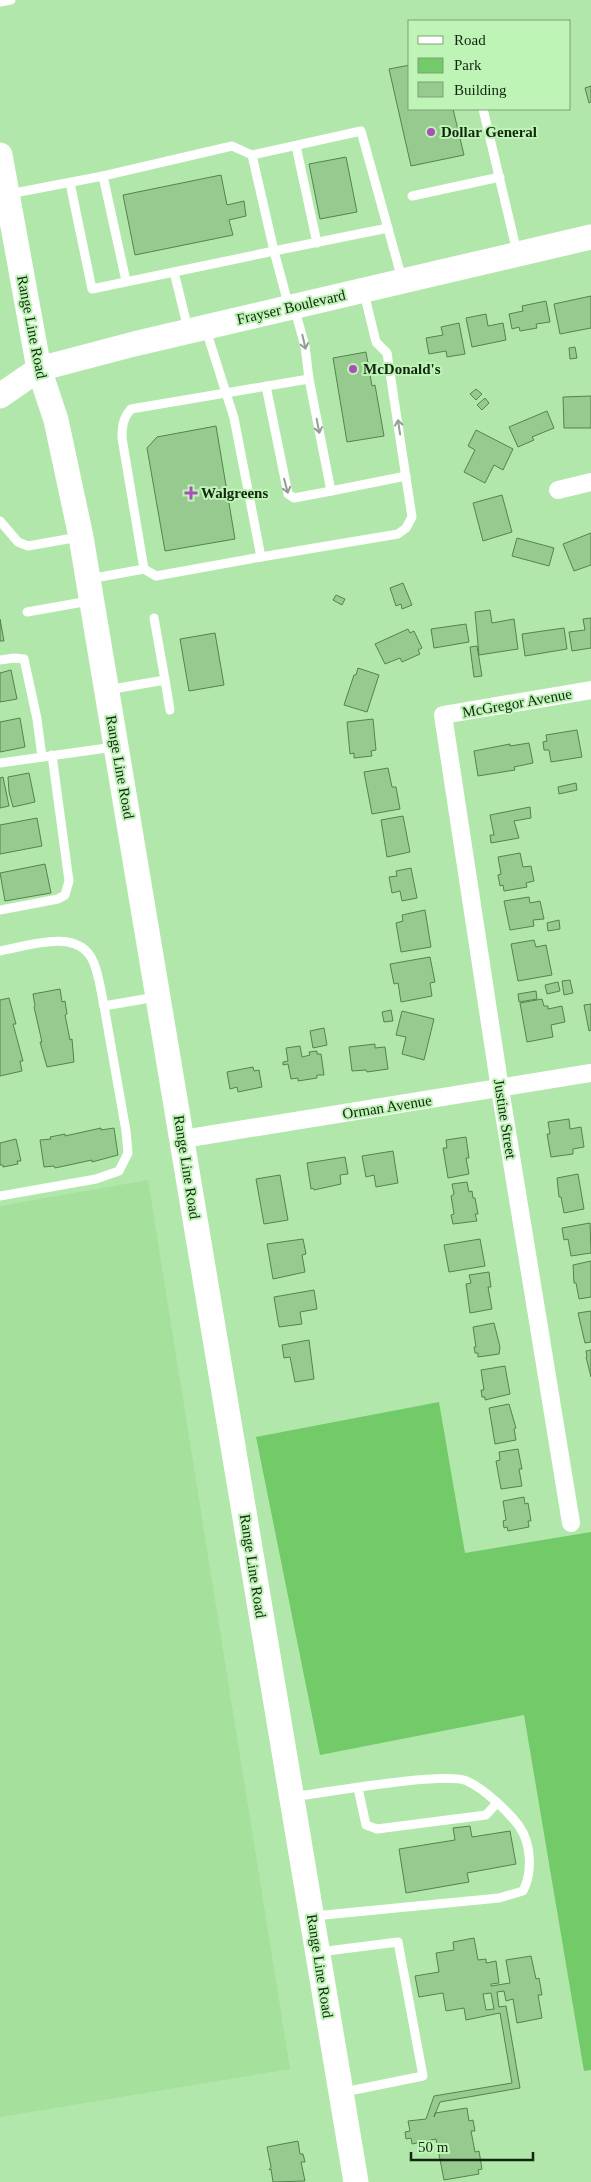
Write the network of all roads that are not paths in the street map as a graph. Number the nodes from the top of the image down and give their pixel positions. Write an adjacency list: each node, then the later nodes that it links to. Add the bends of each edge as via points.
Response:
1 (11, 0): 2 (lane)
2 (0, 2)
3 (484, 110): 8 (lane)
4 (296, 146): 5 (lane); 12 (lane, via 360,131); 14 (lane)
5 (252, 155): 7 (lane, via 232,146); 15 (lane)
6 (0, 156): 10 (main road, Range Line Road)
7 (102, 176): 9 (lane); 18 (lane)
8 (500, 177): 11 (lane); 16 (lane)
9 (70, 183): 10 (lane); 18 (lane, via 92,288)
10 (6, 195): 23 (main road, Range Line Road)
11 (412, 196)
12 (388, 228): 14 (lane); 19 (lane)
13 (591, 237): 16 (main road, Frayser Boulevard)
14 (317, 243): 15 (lane)
15 (274, 251): 17 (lane); 21 (lane)
16 (517, 254): 19 (main road, Frayser Boulevard)
17 (174, 272): 18 (lane); 22 (lane)
18 (126, 281)
19 (402, 281): 20 (main road, Frayser Boulevard)
20 (363, 290): 21 (main road, Frayser Boulevard); 28 (lane, one-way to 20, via 387,353 376,342)
21 (291, 306): 22 (main road, Frayser Boulevard); 24 (lane, one-way to 24, via 305,346)
22 (197, 329): 23 (main road, Frayser Boulevard); 26 (lane)
23 (38, 369): 27 (main road, Frayser Boulevard); 33 (main road, Range Line Road, via 56,420)
24 (309, 378): 25 (lane); 31 (lane, one-way to 31)
25 (266, 386): 26 (lane); 31 (lane, one-way to 31, via 288,494 294,498)
26 (225, 394): 34 (lane, via 234,418); 35 (lane, via 131,409 125,416 122,438)
27 (0, 396)
28 (406, 476): 31 (lane); 34 (lane, via 412,517 398,534)
29 (591, 482): 30 (street)
30 (558, 490)
31 (331, 491)
32 (0, 521): 33 (lane, via 18,542 28,546)
33 (81, 537): 36 (main road, Range Line Road)
34 (261, 557): 35 (lane, via 156,576)
35 (144, 570): 36 (lane)
36 (90, 590): 37 (lane); 41 (main road, Range Line Road)
37 (27, 612)
38 (154, 618): 40 (lane)
39 (0, 660): 46 (lane, via 24,659)
40 (165, 680): 41 (lane); 43 (lane)
41 (107, 690): 45 (main road, Range Line Road)
42 (591, 690): 44 (street, McGregor Avenue)
43 (170, 710)
44 (443, 715): 53 (street, Justine Street)
45 (117, 746): 46 (lane); 50 (main road, Range Line Road)
46 (47, 756): 47 (lane); 48 (lane, via 69,880 65,895)
47 (0, 763)
48 (0, 910)
49 (0, 951): 51 (lane, via 60,940 82,946 93,960)
50 (159, 996): 51 (lane); 54 (main road, Range Line Road)
51 (104, 1006): 55 (lane, via 128,1153 119,1171 96,1180)
52 (591, 1073): 53 (street, Orman Avenue)
53 (500, 1089): 54 (street, Orman Avenue); 56 (street, Justine Street)
54 (183, 1139): 58 (main road, Range Line Road)
55 (0, 1196)
56 (571, 1523)
57 (358, 1788): 58 (lane); 59 (lane, via 438,1778 466,1780); 59 (lane, via 366,1825 377,1828 486,1815)
58 (292, 1797): 60 (main road, Range Line Road)
59 (497, 1803): 60 (lane, via 508,1811 524,1834 530,1864 523,1891 499,1898)
60 (312, 1917): 61 (main road, Range Line Road)
61 (317, 1952): 62 (main road, Range Line Road); 62 (lane, via 398,1942 423,2076)
62 (341, 2093): 63 (main road, Range Line Road)
63 (356, 2182)

